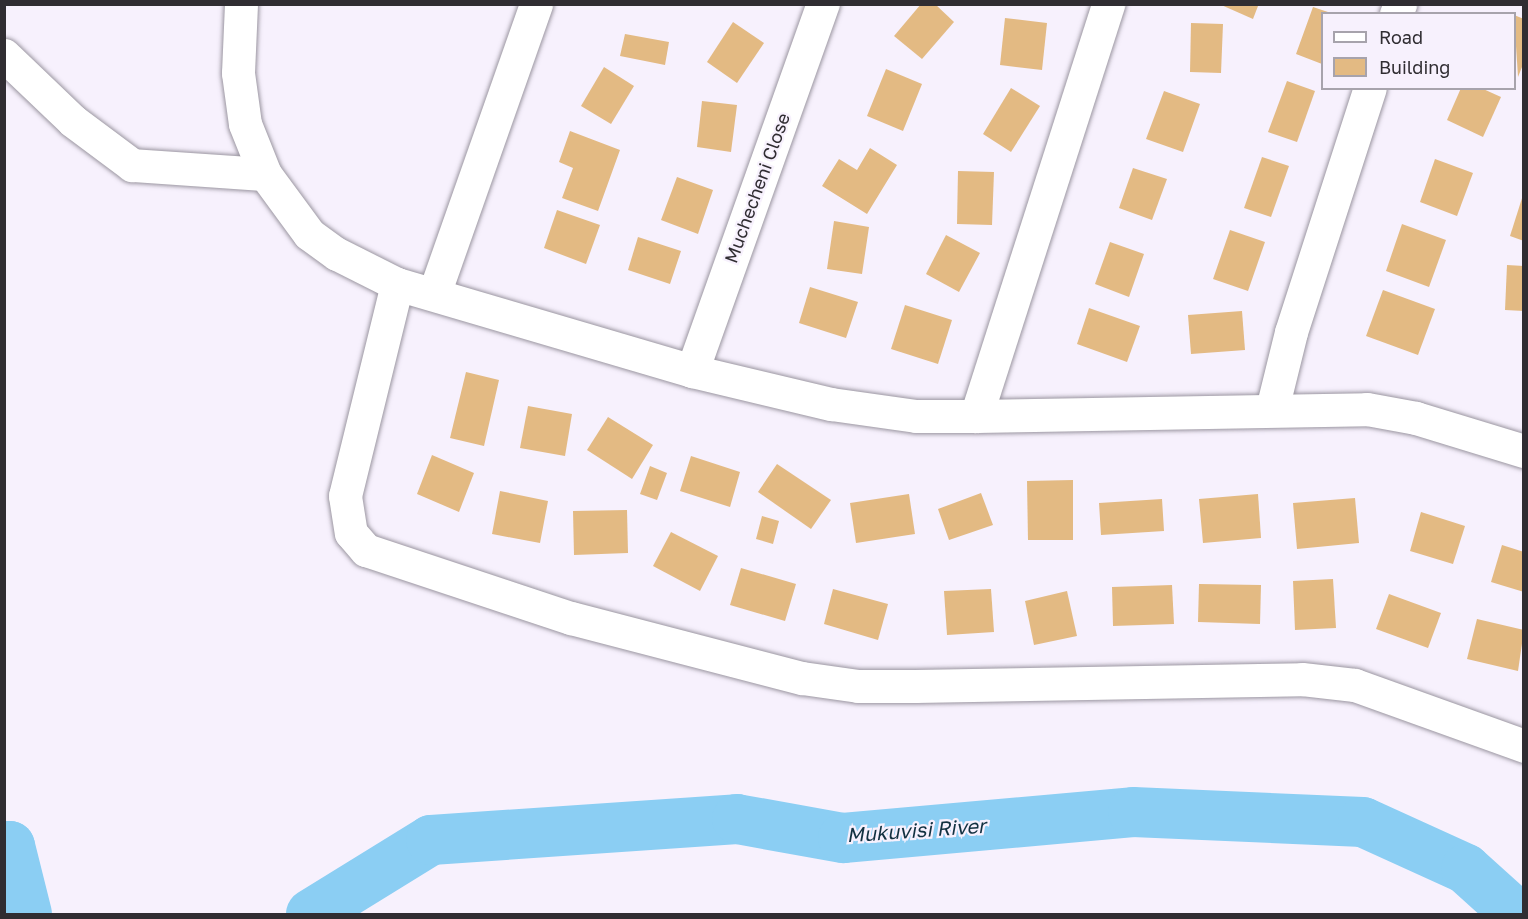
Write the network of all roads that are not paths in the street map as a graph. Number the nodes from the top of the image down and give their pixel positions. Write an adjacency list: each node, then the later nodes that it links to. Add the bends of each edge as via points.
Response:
1 (241, 4): 7 (street, via 238,72 245,124)
2 (536, 4): 9 (street)
3 (823, 4): 10 (street, Muchecheni Close)
4 (1108, 4): 12 (street)
5 (4, 55): 7 (street, via 73,121 132,165)
6 (1369, 90): 11 (street, via 1291,332)
7 (266, 174): 8 (street, via 309,234 337,254)
8 (397, 284): 9 (street); 14 (street, via 345,496 351,533 366,550 571,618 802,678 858,686 1302,679 1355,685)
9 (434, 294): 10 (street)
10 (692, 371): 12 (street, via 831,404 916,416)
11 (1272, 409): 12 (street); 13 (street, via 1367,409 1416,418)
12 (976, 416)
13 (1524, 452)
14 (1524, 746)

